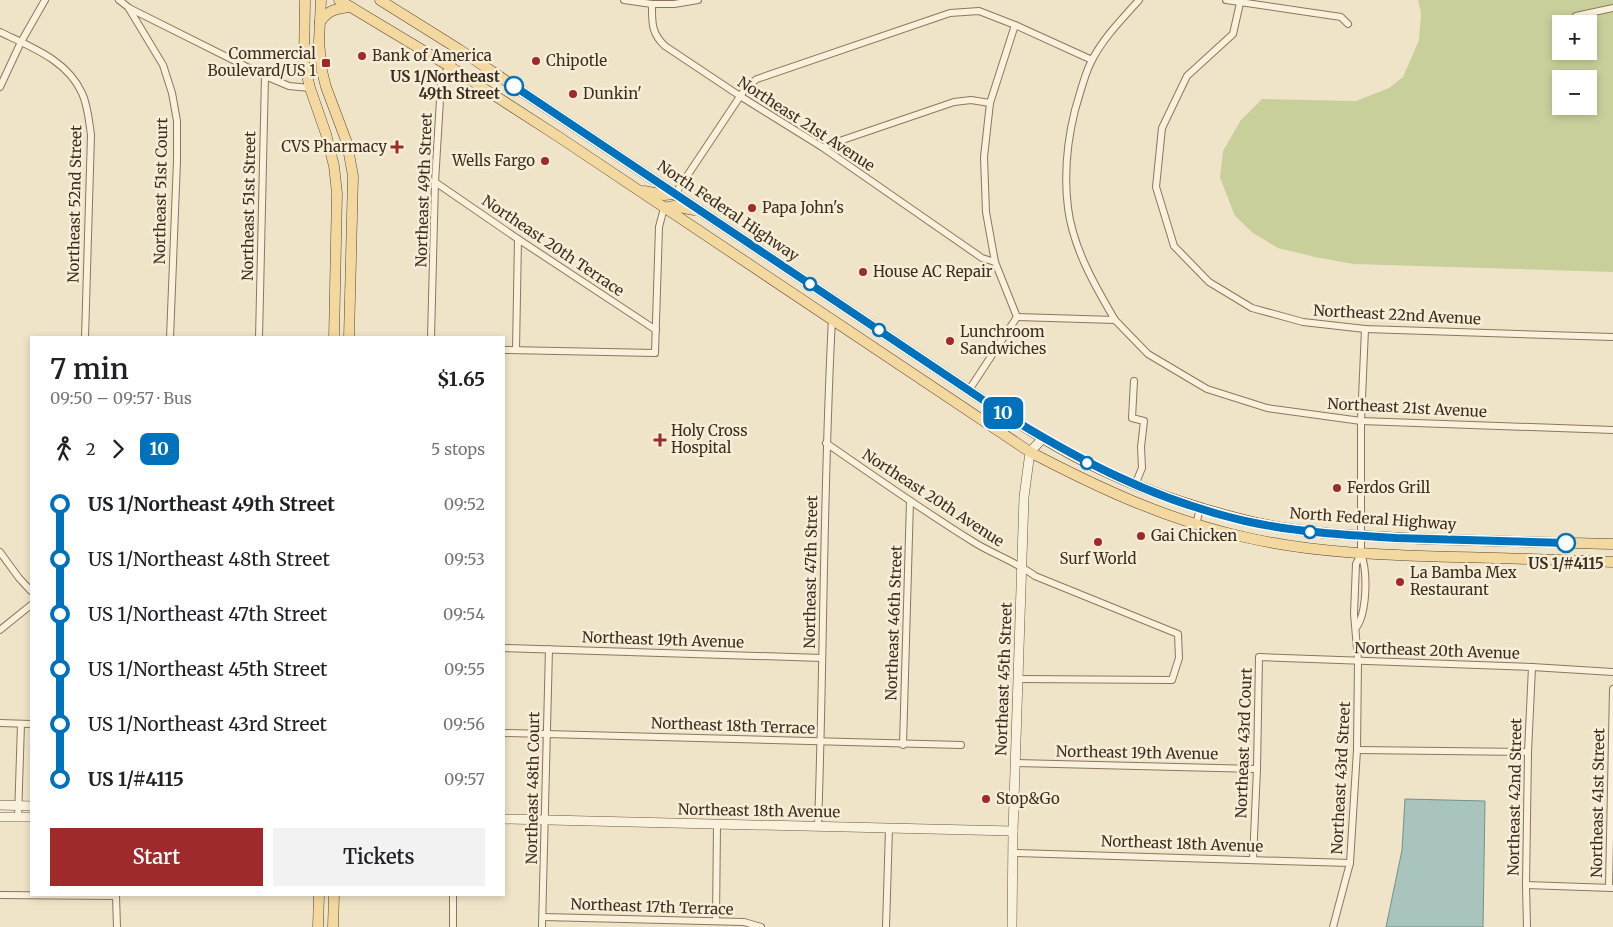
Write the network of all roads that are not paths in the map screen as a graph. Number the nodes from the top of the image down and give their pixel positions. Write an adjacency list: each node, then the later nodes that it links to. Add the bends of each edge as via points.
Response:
1 (45, 0): 21 (street)
2 (119, 0): 13 (street, Northeast 51st Court)
3 (305, 0): 27 (main road, via 303,50)
4 (321, 0): 17 (main road)
5 (339, 0): 14 (main road)
6 (380, 0): 22 (main road, North Federal Highway)
7 (624, 0): 12 (street)
8 (698, 0): 12 (street)
9 (1139, 0): 23 (street, Northeast 21st Avenue)
10 (1226, 0): 11 (street)
11 (1240, 3): 18 (street, via 1341,17); 43 (street, Northeast 22nd Avenue, via 1233,34 1187,76 1162,128 1156,187 1174,246 1209,282 1252,308 1303,322)
12 (652, 4): 28 (street, Northeast 21st Avenue, via 656,38)
13 (128, 7): 25 (street); 46 (street, Northeast 51st Court, via 163,65 177,121)
14 (352, 7): 17 (main road, via 332,10); 24 (main road)
15 (1613, 8): 16 (street)
16 (1581, 15)
17 (320, 22): 49 (main road, via 322,71 346,143 353,176)
18 (1348, 24)
19 (1015, 25): 23 (street); 28 (street, via 979,11 950,13 757,79); 29 (street)
20 (0, 32): 21 (street)
21 (21, 42): 26 (street); 45 (street, Northeast 52nd Street, via 65,69 75,81 88,111 91,135)
22 (460, 50): 24 (street, Northeast 49th Street); 30 (main road, North Federal Highway)
23 (1092, 60): 42 (street, Northeast 21st Avenue, via 1069,136 1068,209 1093,282)
24 (449, 66): 31 (main road); 33 (street, Northeast 49th Street, via 441,84)
25 (265, 76): 27 (street, via 289,86); 47 (street, Northeast 51st Street)
26 (0, 87)
27 (310, 88): 48 (main road, via 326,134 337,194)
28 (740, 96): 32 (street, Northeast 21st Avenue); 35 (street)
29 (990, 103): 32 (street, via 954,102); 39 (street, via 984,157 986,212)
30 (585, 134): 31 (main road, via 574,138); 35 (main road, North Federal Highway)
31 (559, 137): 34 (main road)
32 (822, 148): 39 (street, Northeast 21st Avenue, via 982,258)
33 (435, 182): 38 (street, Northeast 20th Terrace); 50 (street, Northeast 49th Street)
34 (636, 188): 35 (main road, via 664,195); 36 (main road)
35 (675, 194): 37 (main road, North Federal Highway)
36 (664, 208): 37 (main road, via 674,206); 41 (main road); 44 (street, via 659,227)
37 (702, 212): 55 (main road, North Federal Highway)
38 (518, 239): 44 (street, Northeast 20th Terrace); 53 (street)
39 (995, 262): 40 (street)
40 (1017, 317): 42 (street); 55 (street)
41 (832, 320): 56 (main road); 60 (street, Northeast 47th Street)
42 (1115, 320): 57 (street, Northeast 21st Avenue, via 1148,354 1207,389 1267,408)
43 (1365, 329): 51 (street, Northeast 22nd Avenue); 57 (street, Northeast 43rd Street)
44 (656, 330): 53 (street, via 656,353)
45 (85, 336)
46 (170, 336)
47 (259, 336)
48 (334, 336)
49 (349, 336)
50 (431, 336)
51 (1613, 337)
52 (505, 350): 53 (street)
53 (516, 350)
54 (1134, 381): 62 (street, via 1132,418 1144,421 1142,468)
55 (969, 390): 56 (main road, via 954,394); 59 (main road, North Federal Highway)
56 (940, 392): 61 (main road)
57 (1361, 421): 58 (street, Northeast 21st Avenue); 66 (street, Northeast 43rd Street)
58 (1613, 430)
59 (1043, 438): 61 (street); 62 (main road, North Federal Highway)
60 (826, 443): 63 (street, Northeast 20th Avenue); 80 (street, Northeast 47th Street)
61 (1030, 452): 65 (main road, via 1129,501); 73 (street, Northeast 45th Street)
62 (1135, 485): 64 (main road, North Federal Highway)
63 (910, 501): 73 (street, Northeast 20th Avenue, via 984,549); 92 (street, Northeast 46th Street)
64 (1200, 508): 65 (street); 66 (main road, North Federal Highway, via 1274,526)
65 (1196, 525): 70 (main road, via 1273,543)
66 (1361, 536): 67 (main road, North Federal Highway); 70 (street, Northeast 43rd Street)
67 (1508, 541): 68 (main road, North Federal Highway); 71 (main road, via 1497,547)
68 (1613, 544)
69 (0, 552): 74 (street)
70 (1361, 554): 71 (main road); 81 (street, Northeast 43rd Street, via 1356,564 1354,614)
71 (1491, 558): 72 (main road)
72 (1613, 562)
73 (1021, 566): 84 (street, Northeast 45th Street); 84 (street, Northeast 20th Avenue, via 1035,576 1178,634 1179,658 1172,680)
74 (30, 590)
75 (30, 606): 76 (street)
76 (0, 630)
77 (505, 648): 78 (street, Northeast 19th Avenue)
78 (550, 649): 80 (street, Northeast 19th Avenue); 90 (street, Northeast 48th Court)
79 (1259, 657): 81 (street, Northeast 20th Avenue); 97 (street, Northeast 43rd Court)
80 (822, 658): 91 (street, Northeast 47th Street)
81 (1358, 660): 82 (street, Northeast 20th Avenue); 94 (street, Northeast 43rd Street)
82 (1532, 667): 83 (street, Northeast 20th Avenue); 95 (street, Northeast 42nd Street)
83 (1613, 672)
84 (1018, 679): 96 (street, Northeast 45th Street)
85 (1613, 689): 114 (street, Northeast 41st Street)
86 (0, 723): 87 (street)
87 (21, 724): 88 (street); 99 (street)
88 (30, 724)
89 (505, 733): 90 (street, Northeast 18th Terrace)
90 (547, 734): 91 (street, Northeast 18th Terrace); 105 (street, Northeast 48th Court)
91 (821, 741): 92 (street, Northeast 18th Terrace); 107 (street, Northeast 47th Street)
92 (903, 744): 93 (street, Northeast 18th Terrace)
93 (961, 745)
94 (1357, 750): 95 (street); 112 (street, Northeast 43rd Street)
95 (1528, 752): 113 (street, Northeast 42nd Street)
96 (1016, 763): 97 (street, Northeast 19th Avenue); 109 (street, Northeast 45th Street)
97 (1257, 769): 111 (street, Northeast 43rd Court)
98 (0, 805): 99 (street)
99 (19, 806): 100 (street); 102 (street)
100 (30, 806)
101 (0, 817): 102 (street)
102 (18, 817): 103 (street)
103 (30, 817)
104 (505, 819): 105 (street, Northeast 18th Avenue)
105 (545, 820): 106 (street, Northeast 18th Avenue); 120 (street, Northeast 48th Court)
106 (717, 824): 107 (street, Northeast 18th Avenue); 121 (street)
107 (818, 826): 108 (street, Northeast 18th Avenue)
108 (889, 828): 109 (street, Northeast 18th Avenue); 128 (street)
109 (1013, 831): 110 (street, Northeast 45th Street)
110 (1013, 852): 111 (street, Northeast 18th Avenue); 129 (street, Northeast 45th Street)
111 (1253, 859): 112 (street, Northeast 18th Avenue)
112 (1350, 862): 130 (street, Northeast 43rd Street)
113 (1526, 886): 114 (street); 131 (street, Northeast 42nd Street)
114 (1611, 888)
115 (0, 896): 116 (street)
116 (116, 896): 122 (street)
117 (319, 896): 123 (main road)
118 (334, 896): 124 (main road)
119 (453, 896): 125 (street)
120 (543, 916): 121 (street, Northeast 17th Terrace); 126 (street, Northeast 48th Court)
121 (716, 921): 127 (street, Northeast 17th Terrace, via 744,922)
122 (117, 927)
123 (318, 927)
124 (333, 927)
125 (453, 927)
126 (542, 927)
127 (760, 927)
128 (886, 927)
129 (1012, 927)
130 (1333, 927)
131 (1527, 927)

